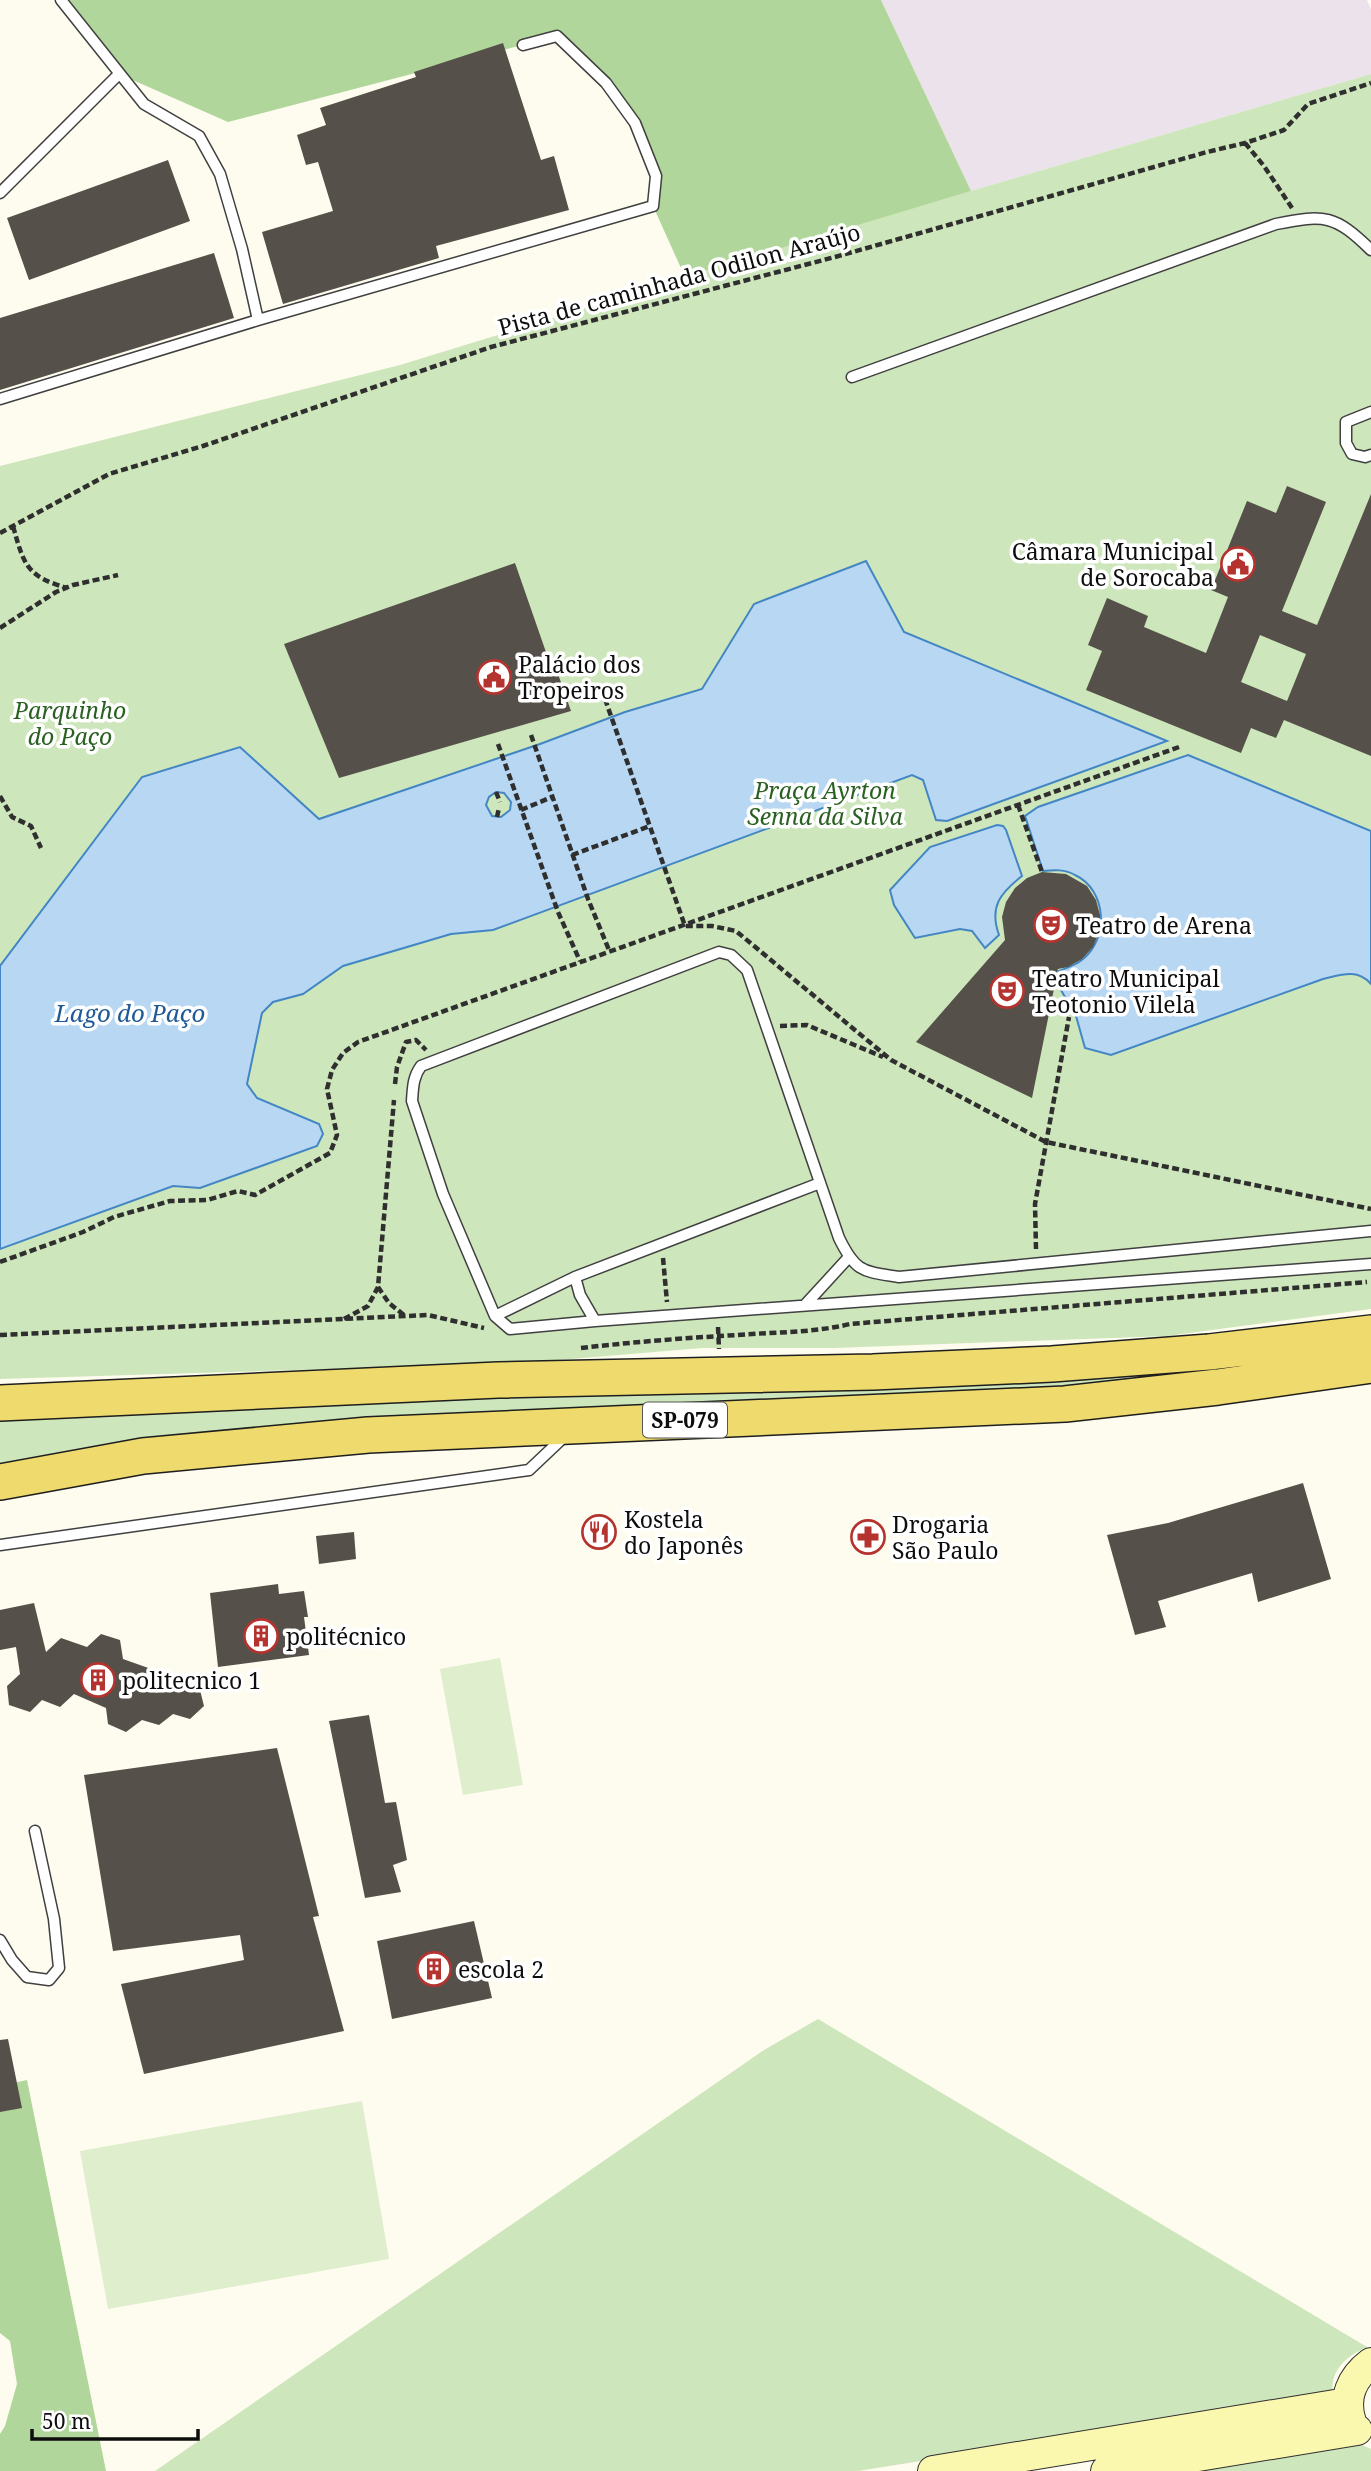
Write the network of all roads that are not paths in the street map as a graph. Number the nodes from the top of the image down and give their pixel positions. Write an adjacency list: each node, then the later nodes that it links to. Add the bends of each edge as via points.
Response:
1 (61, 0): 3 (lane)
2 (523, 45): 6 (lane, via 557,36 606,83 635,123 656,176 653,206)
3 (119, 74): 4 (lane); 6 (lane, via 144,104 199,136 220,174)
4 (0, 193)
5 (1371, 250): 7 (lane, via 1340,222 1308,217 1276,224)
6 (258, 320): 8 (lane)
7 (852, 377)
8 (0, 398)
9 (1371, 412): 10 (lane, via 1346,422 1346,443 1352,454)
10 (1371, 455)
11 (820, 1182): 13 (lane); 15 (lane); 17 (lane, via 747,970 731,955 719,952 421,1066 415,1075 412,1101 443,1194)
12 (1371, 1231): 13 (lane, via 899,1277 863,1271)
13 (849, 1257): 16 (lane)
14 (1371, 1264): 16 (lane)
15 (575, 1277): 17 (lane); 18 (lane)
16 (804, 1306): 18 (lane)
17 (495, 1316): 18 (lane, via 510,1329)
18 (595, 1321)
19 (1371, 1333): 21 (main road, SP-079, via 1052,1364 499,1380)
20 (1371, 1365): 22 (main road, SP-079, via 1065,1404)
21 (0, 1403)
22 (577, 1425): 23 (main road, SP-079, via 368,1435 143,1456); 24 (lane, via 529,1470)
23 (0, 1482)
24 (0, 1545)
25 (35, 1831): 26 (lane, via 54,1919 59,1968 49,1980 27,1978)
26 (0, 1940)
27 (1371, 2363): 28 (street, via 1350,2386)
28 (1358, 2425): 29 (street); 30 (street)
29 (933, 2471)
30 (1106, 2471)

